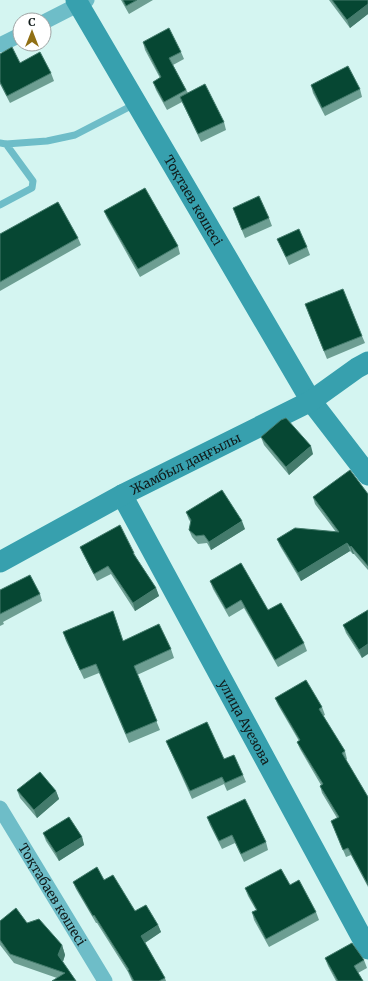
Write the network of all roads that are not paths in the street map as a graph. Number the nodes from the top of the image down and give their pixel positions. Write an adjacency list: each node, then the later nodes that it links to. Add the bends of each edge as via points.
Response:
1 (80, 1): 2 (street); 5 (street, Тоқтаев көшесі)
2 (52, 17)
3 (12, 39): 4 (street)
4 (0, 46)
5 (137, 102): 6 (lane, via 75,135); 9 (street, Тоқтаев көшесі)
6 (3, 143): 7 (lane, via 33,181 32,188)
7 (0, 205)
8 (368, 362): 9 (street, Жамбыл даңғылы)
9 (311, 401): 10 (street, Тоқтаев көшесі); 11 (street, Жамбыл даңғылы)
10 (368, 475)
11 (122, 495): 12 (street, Жамбыл даңғылы); 14 (street, улица Ауезова)
12 (0, 562)
13 (0, 808): 15 (street, Тоқтабаев көшесі)
14 (368, 949)
15 (105, 981)

